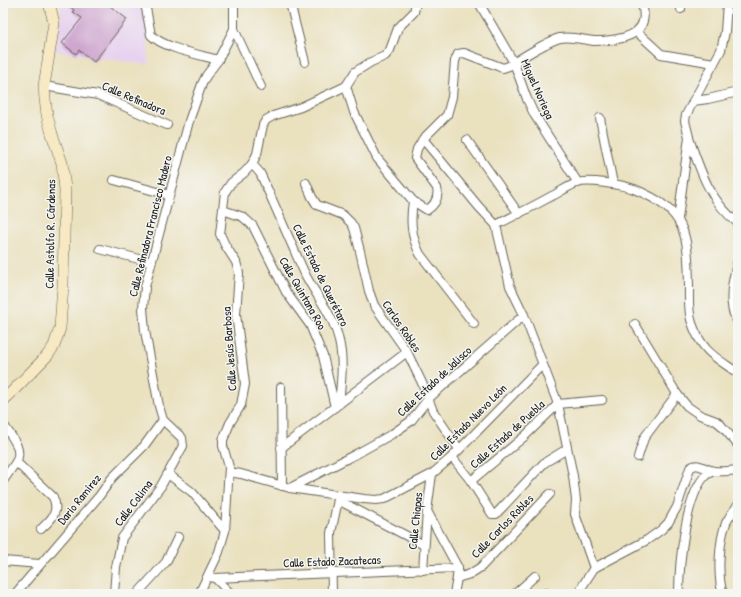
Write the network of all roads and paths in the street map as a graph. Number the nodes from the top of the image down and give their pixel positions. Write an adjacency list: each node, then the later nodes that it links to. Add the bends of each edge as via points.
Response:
1 (49, 3): 15 (street, Calle Astolfo R. Cárdenas, via 54,23)
2 (145, 3): 11 (street, via 151,35 154,38)
3 (234, 3): 9 (street)
4 (290, 3): 12 (street)
5 (416, 3): 16 (street, Calle Jesús Barbosa, via 414,12 398,28 388,54 355,72)
6 (479, 3): 13 (street, Miguel Noriega)
7 (642, 3): 10 (street, via 643,22)
8 (727, 3): 14 (street, via 723,42)
9 (234, 30): 11 (street, Calle Refinadora Francisco Madero); 17 (street)
10 (636, 32): 13 (street, via 605,40 556,39); 14 (street, via 661,54)
11 (218, 60): 30 (street, Calle Refinadora Francisco Madero, via 206,76 197,97)
12 (305, 62)
13 (514, 63): 23 (street, via 503,68 459,53 455,61 452,97 446,115); 28 (street, Miguel Noriega, via 534,114)
14 (714, 63): 19 (street)
15 (44, 86): 21 (street, Calle Refinadora, via 98,95); 51 (street, Calle Astolfo R. Cárdenas, via 47,115 64,177 60,328 54,346 47,356)
16 (346, 86): 25 (street, Calle Jesús Barbosa, via 301,107 268,118 263,125 257,154); 31 (street, via 354,112 377,158)
17 (261, 87)
18 (738, 92): 19 (street, via 708,100)
19 (692, 101): 22 (street, via 685,122)
20 (600, 118): 29 (street)
21 (167, 125)
22 (688, 137): 34 (street); 35 (street, via 713,196)
23 (423, 139): 31 (street, via 415,158 437,188 438,194 432,207 427,210); 36 (street)
24 (467, 140): 33 (street)
25 (252, 164): 32 (street, Calle Jesús Barbosa, via 228,186); 53 (street, Calle Estado de Querétaro, via 260,173 307,277 332,320 341,352 342,375)
26 (114, 180): 30 (street)
27 (306, 183): 44 (street, Carlos Robles, via 317,205 343,215 354,228 374,304)
28 (578, 183): 29 (street); 33 (street)
29 (613, 184): 34 (street, via 630,187 643,193)
30 (169, 195): 39 (street, Calle Refinadora Francisco Madero)
31 (413, 201): 42 (street, via 411,227 418,250)
32 (222, 210): 53 (street, Calle Quintana Roo, via 243,217 253,226 286,292 310,324 323,356); 65 (street, Calle Jesús Barbosa, via 222,239 236,262 239,273 236,314 245,384 241,406 223,440)
33 (519, 214): 36 (street)
34 (678, 219): 46 (street, via 687,250 692,322 703,345 715,358)
35 (738, 223)
36 (496, 225): 40 (street, via 510,286)
37 (100, 249): 39 (street)
38 (738, 261): 41 (street, via 733,280 732,301)
39 (152, 262): 54 (street, Calle Refinadora Francisco Madero, via 145,287 143,308 145,331)
40 (524, 315): 45 (street); 49 (street, Calle Estado de Jalisco)
41 (738, 322)
42 (474, 324)
43 (635, 324): 48 (street)
44 (407, 352): 49 (street, Carlos Robles); 53 (street)
45 (542, 365): 52 (street); 58 (street, Calle Estado Nuevo León)
46 (738, 373)
47 (282, 387): 57 (street)
48 (677, 394): 56 (street, via 687,406 721,425); 61 (street, via 644,438)
49 (428, 399): 58 (street, Carlos Robles); 71 (street, Calle Estado de Jalisco, via 410,421 392,434)
50 (602, 400): 52 (street)
51 (3, 401)
52 (558, 404): 59 (street); 69 (street, Calle Estado de Puebla, via 525,436)
53 (337, 406): 57 (street)
54 (163, 420): 66 (street, via 183,441 182,449); 81 (street, Dario Ramírez, via 144,446 112,478)
55 (3, 424): 62 (street, via 17,446)
56 (738, 445)
57 (281, 448): 70 (street)
58 (459, 449): 60 (street, Calle Estado Nuevo León)
59 (567, 449): 69 (street, via 544,463 496,514 492,514); 83 (street, via 576,500 575,514)
60 (452, 457): 67 (street, Calle Estado Nuevo León); 69 (street)
61 (638, 457)
62 (16, 462): 68 (street); 76 (street, via 53,497 55,502 51,520)
63 (738, 470): 64 (street)
64 (713, 471): 83 (street, via 700,465 690,468 677,507 668,523 647,540); 98 (street, via 706,475 699,485 689,510 681,558)
65 (229, 472): 70 (street, Calle Estado Nuevo León); 77 (street, Calle Jesús Barbosa)
66 (168, 474): 77 (street, via 192,492); 90 (street, Calle Colima, via 122,538)
67 (432, 474): 73 (street, Calle Estado Nuevo León, via 384,499); 75 (street, Calle Chiapas)
68 (3, 481)
69 (471, 481)
70 (282, 486): 71 (street, Calle Estado Nuevo León)
71 (290, 488): 73 (street, Calle Estado Nuevo León)
72 (550, 494): 88 (street, Calle Carlos Robles, via 481,567)
73 (339, 497): 79 (street); 85 (street, via 331,532)
74 (738, 505): 99 (street, via 726,524 721,548)
75 (427, 511): 79 (street, Calle Chiapas); 82 (street)
76 (40, 529)
77 (225, 531): 87 (street, Calle Jesús Barbosa)
78 (178, 537): 91 (street, via 166,562)
79 (424, 545): 84 (street, Calle Chiapas)
80 (3, 561): 81 (street)
81 (40, 564): 89 (street, Dario Ramírez)
82 (458, 568): 84 (street, Calle Estado Zacatecas); 88 (street)
83 (594, 568): 97 (street)
84 (422, 570): 85 (street, Calle Estado Zacatecas)
85 (331, 573): 87 (street, Calle Estado Zacatecas); 94 (street)
86 (535, 576): 96 (street)
87 (211, 577): 92 (street, Calle Jesús Barbosa); 93 (street)
88 (456, 578): 95 (street)
89 (15, 594)
90 (114, 594)
91 (137, 594)
92 (199, 594)
93 (231, 594)
94 (332, 594)
95 (454, 594)
96 (515, 594)
97 (579, 594)
98 (679, 594)
99 (723, 594)

